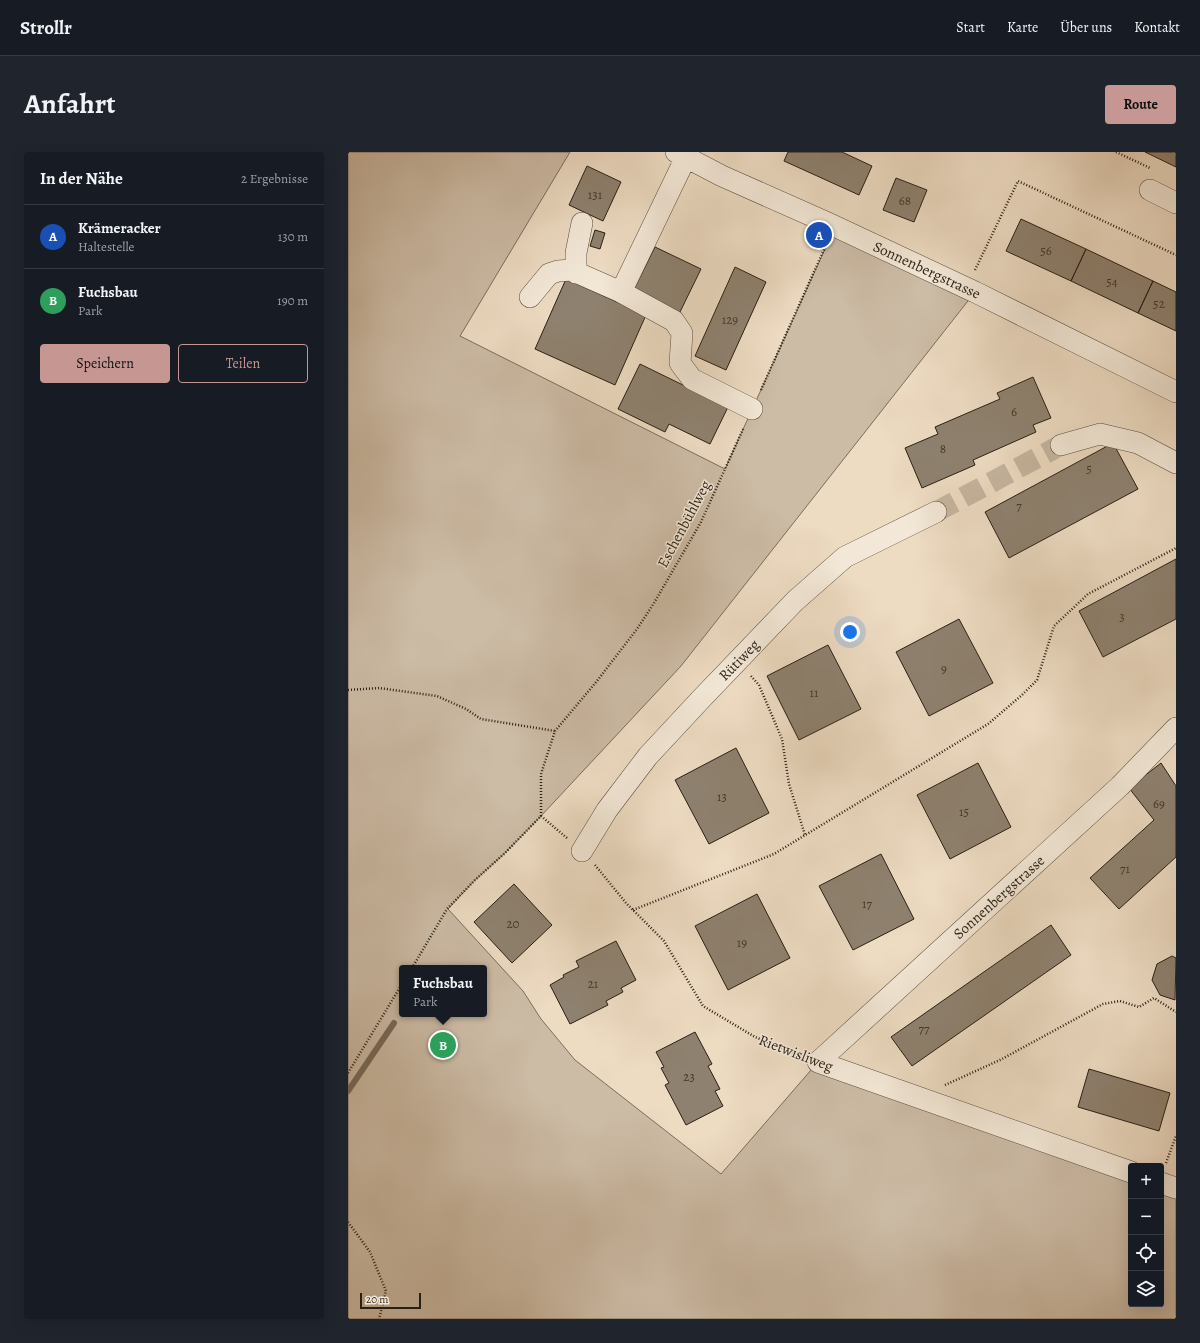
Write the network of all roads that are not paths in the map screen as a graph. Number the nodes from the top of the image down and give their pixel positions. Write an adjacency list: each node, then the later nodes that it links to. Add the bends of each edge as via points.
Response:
1 (681, 155): 6 (street); 8 (street, Sonnenbergstrasse, via 975,292)
2 (1153, 180): 3 (street)
3 (1176, 204)
4 (582, 223): 5 (street, via 576,253)
5 (576, 273): 6 (street); 7 (street, via 571,270 550,274)
6 (621, 292): 9 (street, via 674,321 682,333 680,363 692,379)
7 (530, 297)
8 (1176, 392)
9 (752, 409)
10 (1061, 445): 11 (street, via 1100,434 1138,443)
11 (1176, 463)
12 (936, 512): 14 (street, Rütiweg, via 845,558 795,600 648,756 607,810)
13 (1176, 728): 15 (street, Sonnenbergstrasse, via 1120,786)
14 (582, 852)
15 (818, 1062): 16 (street, Rietwisliweg)
16 (1128, 1171)
17 (1164, 1178): 18 (street)
18 (1176, 1188)

